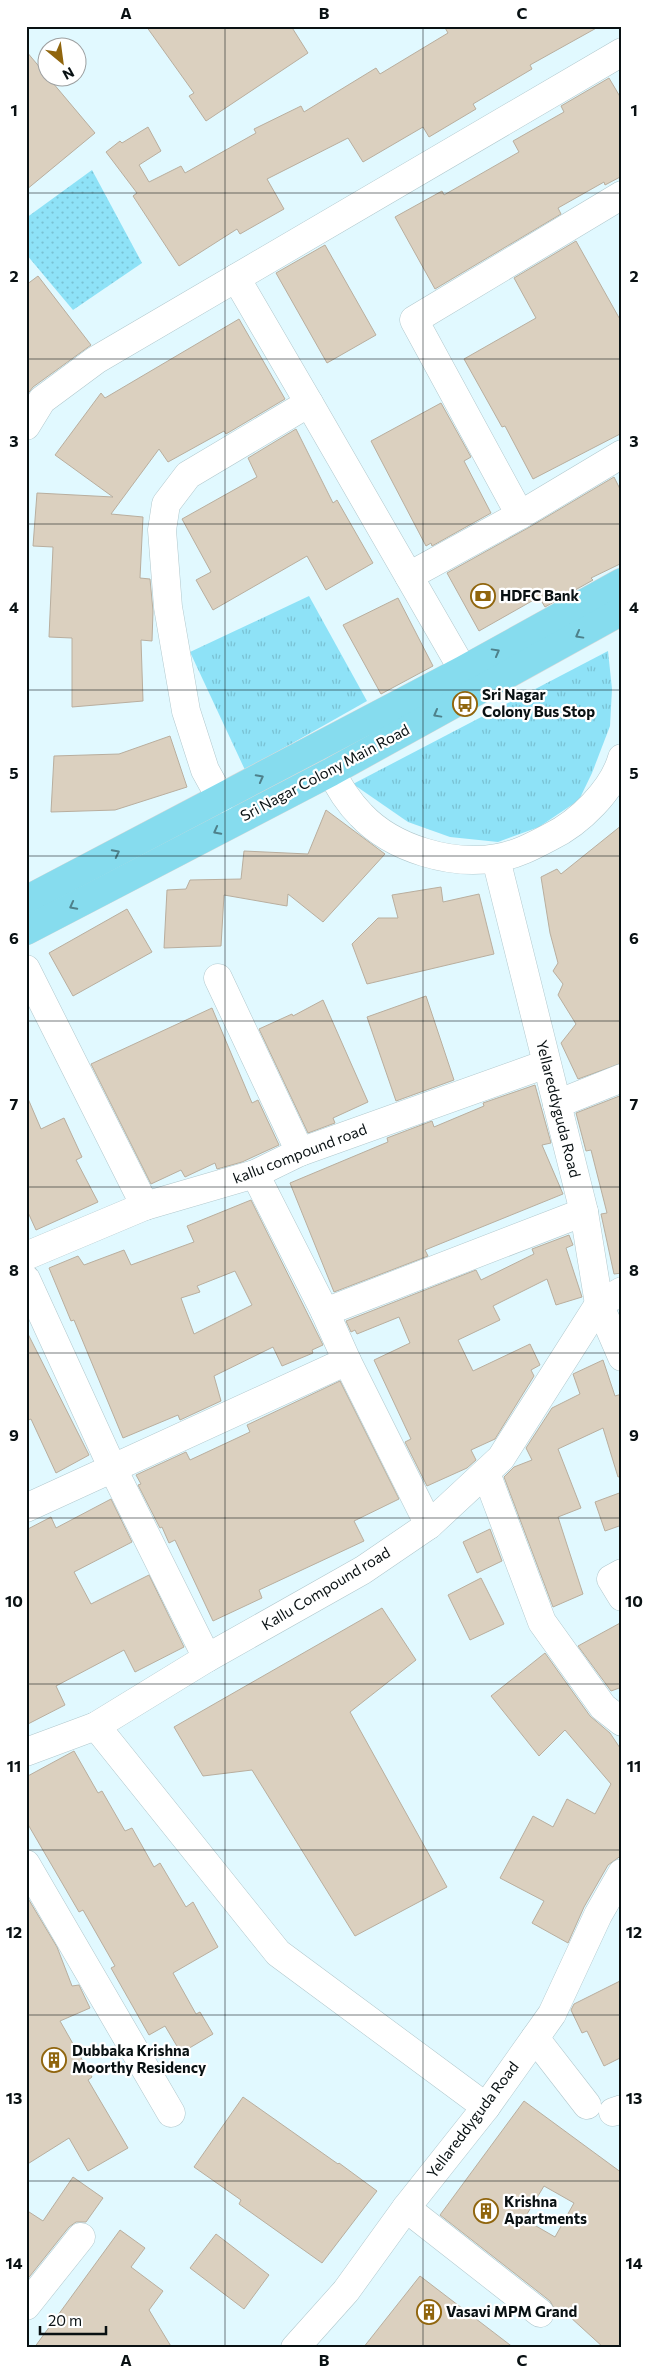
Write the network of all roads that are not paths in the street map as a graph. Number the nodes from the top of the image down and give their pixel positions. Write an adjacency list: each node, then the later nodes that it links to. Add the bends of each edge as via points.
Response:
1 (622, 52): 3 (street)
2 (622, 195): 7 (street, via 414,320)
3 (236, 278): 4 (street); 5 (street, via 96,360 42,400)
4 (310, 403): 8 (street); 13 (street, via 188,475 166,504 162,530 168,607 186,711 205,770)
5 (26, 426)
6 (622, 454): 7 (street)
7 (520, 515): 8 (street)
8 (409, 576): 10 (street)
9 (618, 602): 10 (main road, Sri Nagar Colony Main Road, one-way to 9); 12 (main road, Sri Nagar Colony Main Road, one-way to 12)
10 (463, 670): 13 (main road, Sri Nagar Colony Main Road, one-way to 10)
11 (621, 763): 14 (street, via 591,808 568,829 517,853)
12 (331, 772): 14 (street, via 344,796 363,817 403,845 455,860); 16 (main road, Sri Nagar Colony Main Road, one-way to 16)
13 (221, 799): 15 (main road, Sri Nagar Colony Main Road, one-way to 13)
14 (496, 858): 19 (street, Yellareddyguda Road)
15 (26, 900)
16 (26, 930)
17 (26, 969): 24 (street)
18 (218, 978): 22 (street)
19 (546, 1064): 21 (street, Yellareddyguda Road); 22 (street, kallu compound road)
20 (622, 1078): 21 (street)
21 (557, 1104): 25 (street, Yellareddyguda Road)
22 (300, 1152): 23 (street, kallu compound road)
23 (255, 1174): 24 (street, kallu compound road); 29 (street)
24 (145, 1206): 26 (street, kallu compound road)
25 (584, 1212): 28 (street, Yellareddyguda Road); 29 (street)
26 (26, 1256)
27 (26, 1279): 32 (street)
28 (610, 1298): 30 (street, Yellareddyguda Road); 33 (street, Kallu Compound road, via 501,1458)
29 (325, 1312): 31 (street)
30 (622, 1357)
31 (347, 1361): 32 (street); 35 (street)
32 (112, 1467): 34 (street); 38 (street)
33 (486, 1473): 35 (street, Kallu Compound road); 39 (street, via 542,1622 603,1708)
34 (26, 1508)
35 (429, 1525): 38 (street, Kallu Compound road, via 364,1570)
36 (622, 1573): 37 (street, via 611,1579)
37 (622, 1597)
38 (207, 1658): 40 (street, Kallu Compound road)
39 (622, 1722)
40 (96, 1726): 41 (street, Kallu Compound road); 48 (street, via 278,1953)
41 (26, 1752)
42 (26, 1864): 49 (street)
43 (622, 1873): 45 (street, Yellareddyguda Road)
44 (622, 1899): 45 (street)
45 (598, 1915): 46 (street, Yellareddyguda Road, via 552,2014)
46 (534, 2038): 47 (street); 48 (street, Yellareddyguda Road)
47 (587, 2105)
48 (486, 2107): 50 (street, Yellareddyguda Road)
49 (171, 2113)
50 (406, 2208): 53 (street); 54 (street, Yellareddyguda Road, via 346,2291)
51 (80, 2237): 52 (street)
52 (26, 2306)
53 (540, 2313)
54 (294, 2348)

